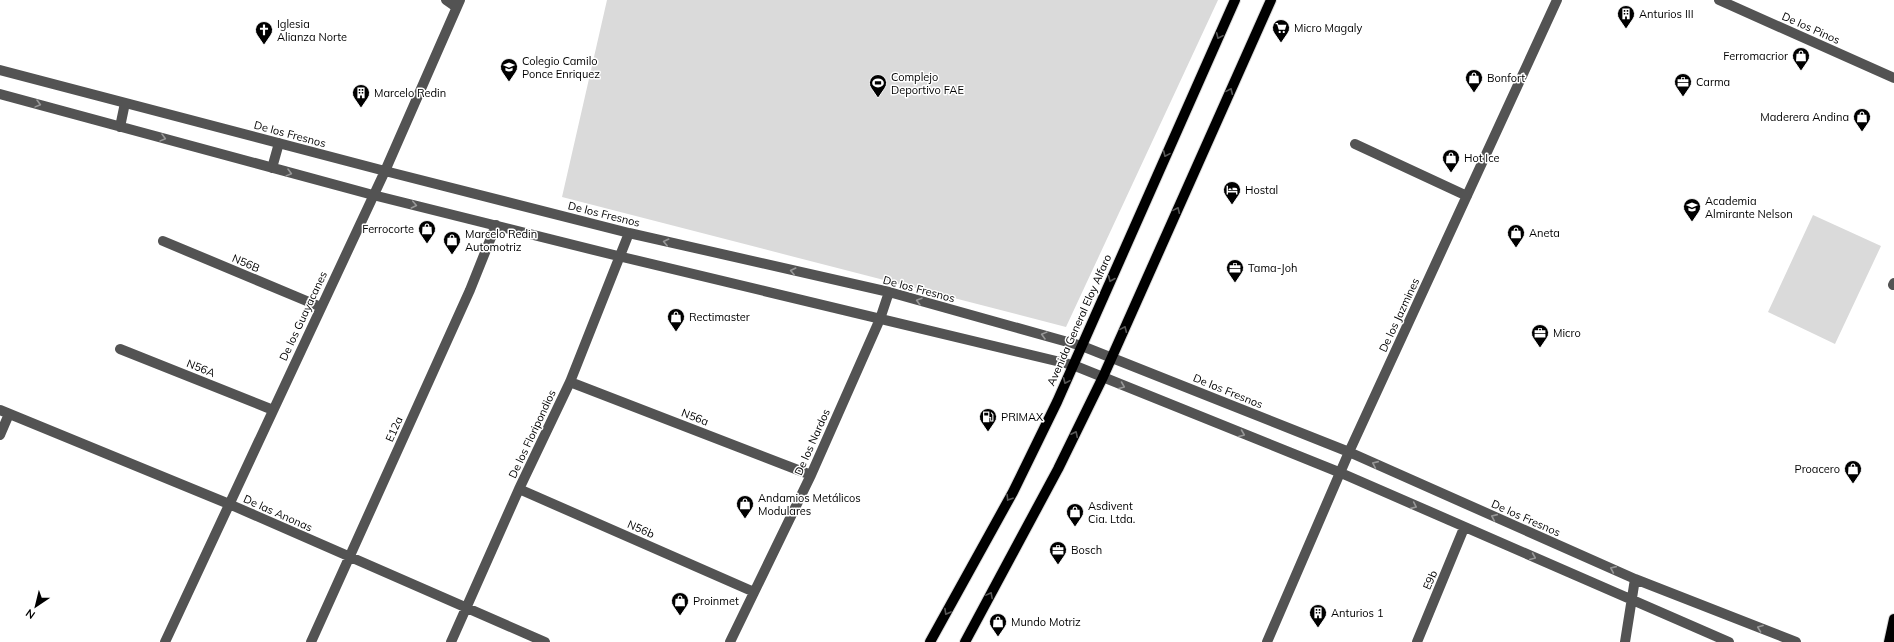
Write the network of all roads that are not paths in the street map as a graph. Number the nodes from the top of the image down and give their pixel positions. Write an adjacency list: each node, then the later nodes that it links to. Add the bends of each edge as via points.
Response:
1 (446, 0): 6 (street)
2 (1235, 0): 25 (main road, Avenida General Eloy Alfaro, one-way to 25)
3 (1271, 0): 27 (main road, one-way to 3)
4 (1557, 0): 17 (street, De los Jazmines)
5 (1719, 0): 8 (street, De los Pinos)
6 (458, 4): 15 (street, De los Guayacanes)
7 (0, 70): 10 (street, De los Fresnos)
8 (1894, 78)
9 (0, 94): 11 (street, one-way to 11)
10 (125, 103): 11 (street); 12 (street, De los Fresnos)
11 (120, 127): 14 (street, one-way to 14)
12 (279, 143): 14 (street); 15 (street, De los Fresnos)
13 (1355, 144): 17 (street)
14 (272, 168): 16 (street, one-way to 16)
15 (385, 172): 16 (street, De los Guayacanes); 19 (street, De los Fresnos)
16 (373, 195): 18 (street, one-way to 18); 23 (street, De los Guayacanes)
17 (1467, 196): 34 (street, De los Jazmines)
18 (496, 225): 21 (street); 40 (street, E12a, via 470,290)
19 (629, 233): 21 (street, De los Floripondios); 22 (street, De los Fresnos, one-way to 19)
20 (163, 241): 23 (street, N56B)
21 (618, 256): 24 (street); 30 (street, De los Floripondios)
22 (890, 292): 24 (street, De los Nardos); 25 (street, De los Fresnos, one-way to 22)
23 (321, 307): 31 (street, De los Guayacanes)
24 (880, 319): 28 (street); 36 (street, De los Nardos)
25 (1082, 346): 27 (street, De los Fresnos); 28 (main road, Avenida General Eloy Alfaro)
26 (120, 348): 31 (street, N56A)
27 (1112, 357): 29 (main road); 34 (street, De los Fresnos)
28 (1073, 365): 29 (street); 51 (main road, Avenida General Eloy Alfaro, one-way to 51, via 1013,492)
29 (1103, 377): 35 (street, one-way to 35); 52 (main road, one-way to 29, via 1058,469)
30 (570, 382): 36 (street, N56a); 37 (street, De los Floripondios)
31 (273, 410): 38 (street, De los Guayacanes)
32 (4, 412): 33 (street); 38 (street, De las Anonas)
33 (0, 435)
34 (1349, 452): 35 (street, De los Jazmines); 41 (street, De los Fresnos, one-way to 34)
35 (1341, 473): 39 (street, one-way to 39); 53 (street, De los Jazmines)
36 (811, 475): 42 (street, De los Nardos)
37 (520, 489): 42 (street, N56b); 44 (street, De los Floripondios)
38 (229, 504): 40 (street, De las Anonas); 46 (street, De los Guayacanes)
39 (1464, 528): 43 (street, one-way to 43); 54 (street, E9b)
40 (350, 557): 44 (street, De las Anonas); 47 (street, E12a)
41 (1635, 579): 43 (street); 57 (street, De los Fresnos, one-way to 41)
42 (754, 592): 50 (street, De los Nardos)
43 (1631, 600): 55 (street); 56 (street)
44 (466, 608): 48 (street, De los Floripondios); 49 (street, De las Anonas)
45 (1894, 619): 58 (main road)
46 (165, 642)
47 (311, 642)
48 (451, 642)
49 (545, 642)
50 (730, 642)
51 (930, 642)
52 (965, 642)
53 (1267, 642)
54 (1417, 642)
55 (1625, 642)
56 (1729, 642)
57 (1796, 642)
58 (1889, 642)

